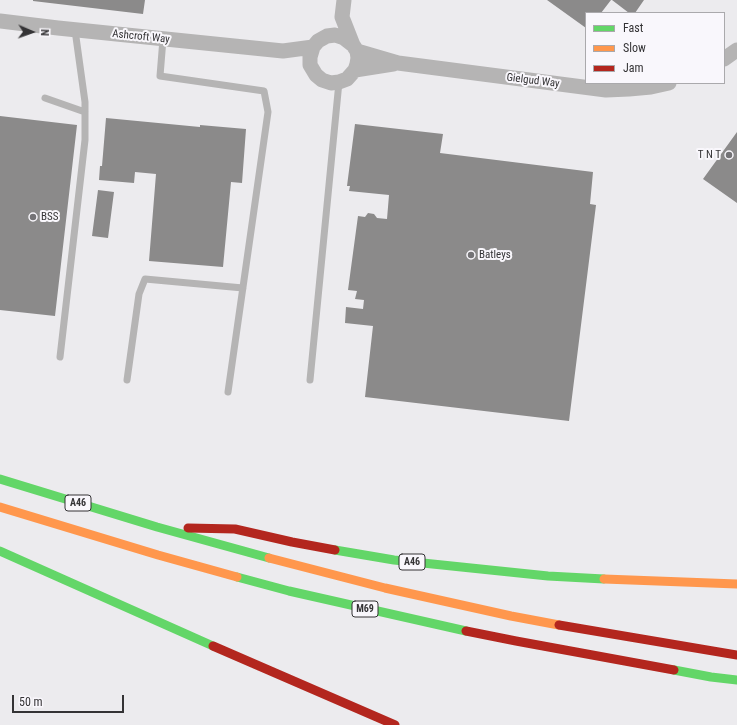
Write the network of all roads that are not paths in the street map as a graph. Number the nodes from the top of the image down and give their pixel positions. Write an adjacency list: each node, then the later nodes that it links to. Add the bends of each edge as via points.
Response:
1 (344, 0): 2 (street)
2 (342, 16): 5 (street); 8 (street)
3 (0, 21): 4 (street, Ashcroft Way)
4 (74, 30): 6 (street, Ashcroft Way); 18 (lane)
5 (327, 36): 7 (street); 8 (street, via 344,38)
6 (163, 39): 10 (street, Ashcroft Way); 19 (lane, via 160,76 264,92 268,112)
7 (313, 47): 10 (street, Ashcroft Way); 13 (street)
8 (355, 48): 12 (street, Gielgud Way); 14 (street)
9 (737, 50): 11 (street)
10 (283, 51): 13 (street, Ashcroft Way)
11 (725, 58)
12 (398, 63): 14 (street, Gielgud Way); 16 (street, Gielgud Way, via 606,90)
13 (310, 65): 15 (street, Ashcroft Way, via 322,80)
14 (355, 70): 15 (street, via 347,79)
15 (340, 82): 22 (lane)
16 (664, 84)
17 (45, 98): 18 (lane)
18 (85, 112): 20 (lane, via 85,140)
19 (243, 288): 21 (lane, via 145,279 139,294); 23 (lane)
20 (60, 357)
21 (127, 380)
22 (310, 380)
23 (228, 392)
24 (0, 479): 26 (highway, A46)
25 (0, 507): 30 (highway, M69, via 289,591 516,641)
26 (157, 527): 28 (highway, A46, via 235,529 394,560 548,576); 29 (highway, M69, via 316,571 511,616)
27 (0, 551): 31 (highway)
28 (737, 584)
29 (737, 655)
30 (737, 680)
31 (395, 725)

